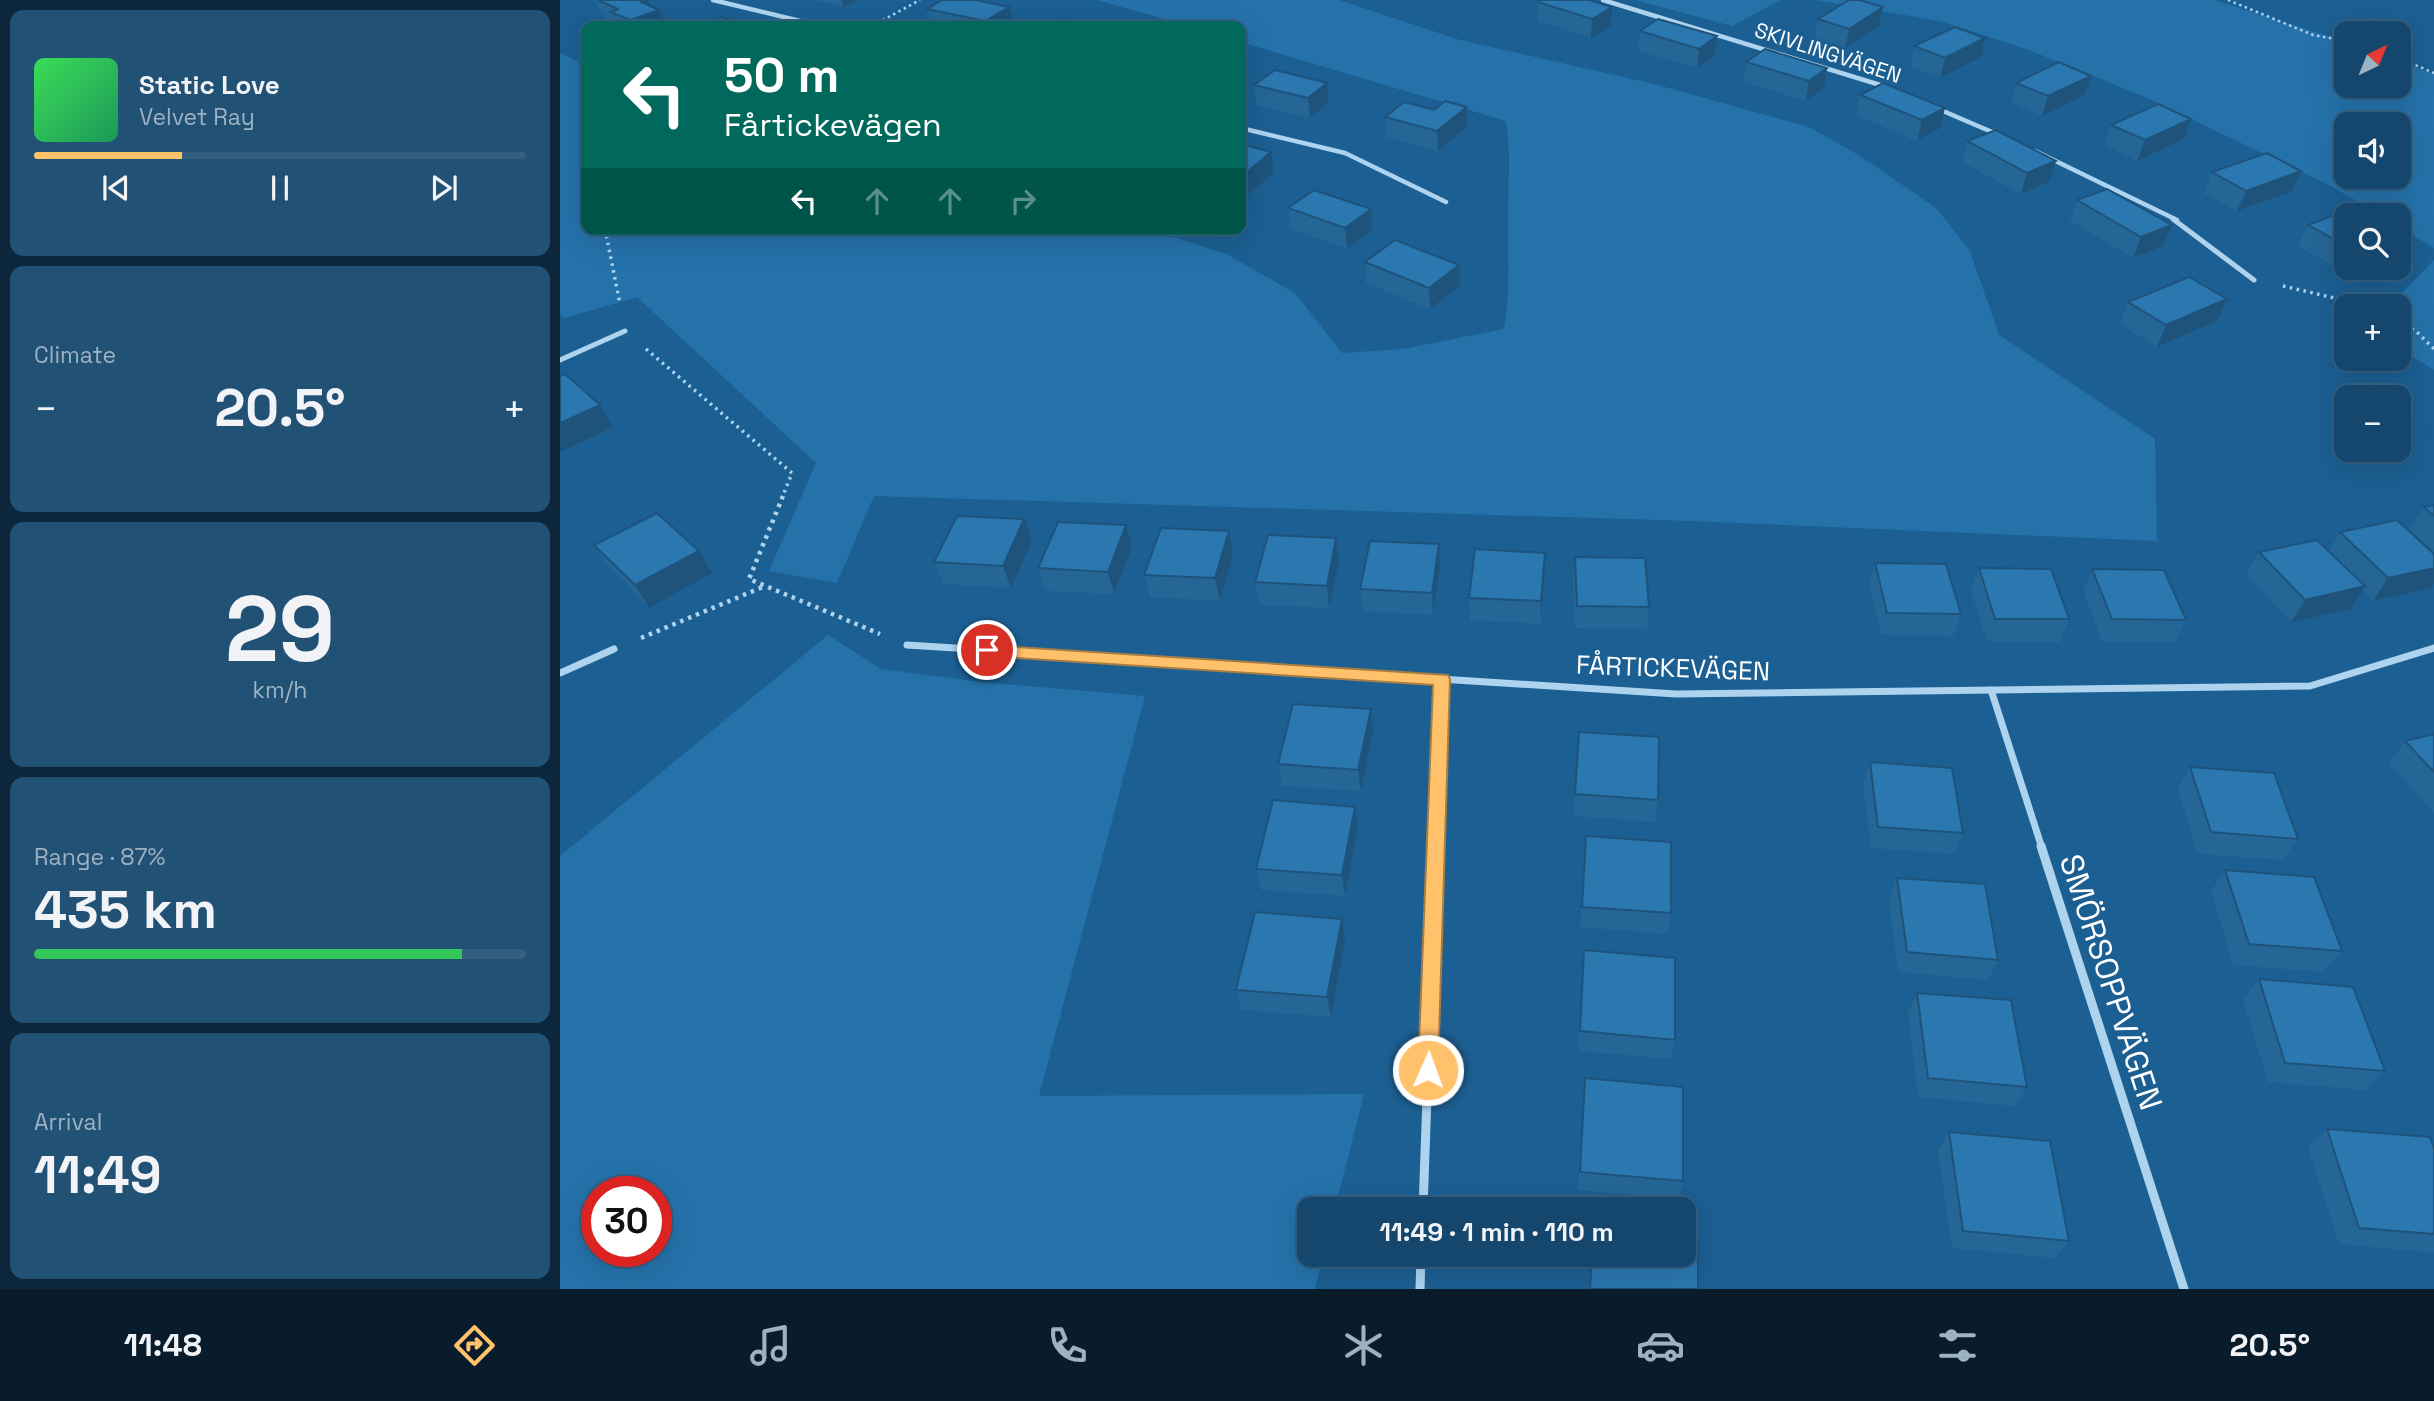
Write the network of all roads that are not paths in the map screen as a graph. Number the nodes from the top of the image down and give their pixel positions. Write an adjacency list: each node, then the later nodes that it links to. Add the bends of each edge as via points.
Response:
1 (713, 0): 3 (street)
2 (1603, 0): 4 (street, SKIVLINGVÄGEN)
3 (800, 21)
4 (1895, 90)
5 (1933, 107): 7 (street)
6 (1246, 129): 9 (street, via 1345,153)
7 (2010, 140)
8 (2022, 146): 10 (street, via 2176,220)
9 (1446, 202)
10 (2254, 280)
11 (625, 331): 12 (street)
12 (560, 360)
13 (907, 645): 17 (street, FÅRTICKEVÄGEN)
14 (2434, 648): 18 (street, FÅRTICKEVÄGEN, via 2310,687)
15 (614, 649): 16 (street)
16 (560, 673)
17 (1442, 679): 18 (street, FÅRTICKEVÄGEN, via 1676,694); 19 (street)
18 (1991, 690): 22 (street, SMÖRSOPPVÄGEN)
19 (1423, 1197)
20 (1421, 1267): 21 (street)
21 (1420, 1289)
22 (2183, 1289)

